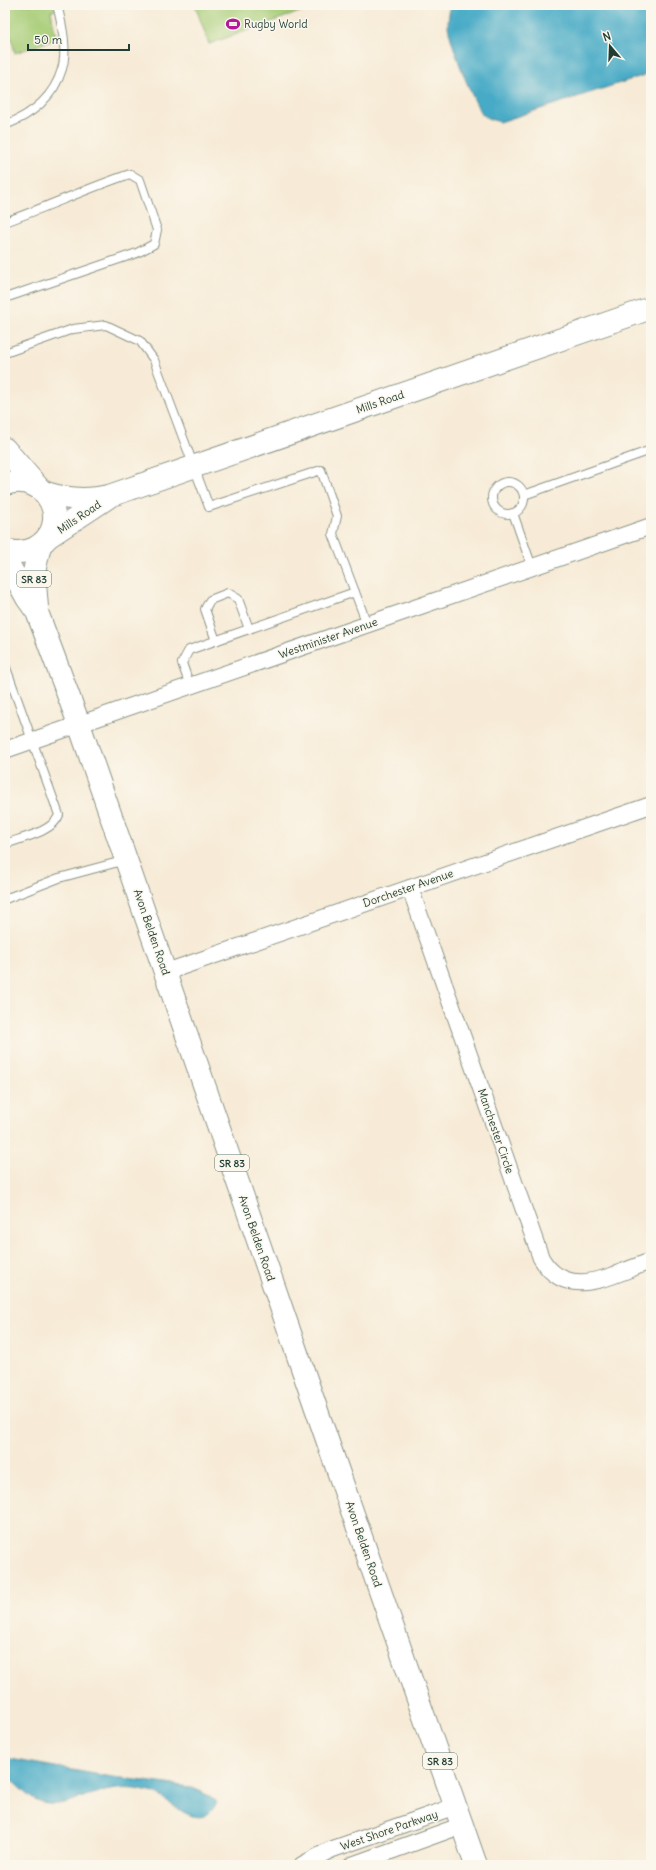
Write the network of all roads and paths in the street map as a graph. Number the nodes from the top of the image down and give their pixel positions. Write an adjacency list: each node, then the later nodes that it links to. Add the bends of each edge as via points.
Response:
1 (57, 5): 2 (lane, via 64,47 62,68 52,90 40,104 21,119)
2 (5, 126)
3 (5, 222): 4 (lane, via 130,174 140,180 157,230 154,244 137,253)
4 (5, 298)
5 (651, 308): 9 (main road, Mills Road)
6 (5, 353): 9 (lane, via 73,329 106,325 140,341 154,360)
7 (5, 448): 11 (main road, Avon Belden Road)
8 (651, 450): 12 (lane)
9 (195, 467): 13 (main road, Mills Road); 20 (lane, via 209,507 321,470 337,516 333,534)
10 (5, 484): 11 (main road, Mills Road, via 14,481 26,482)
11 (41, 490): 13 (main road, Mills Road, via 59,498 82,500); 16 (main road, Avon Belden Road, via 52,504 54,515 53,526)
12 (524, 495): 14 (lane, via 522,507); 14 (lane, via 520,488 511,482 500,484 493,492 492,503 495,508 503,514)
13 (109, 496): 16 (main road, Mills Road)
14 (513, 513): 19 (lane)
15 (651, 526): 19 (street, Westminister Avenue)
16 (44, 541): 17 (main road, Mills Road, via 21,553); 21 (main road, Avon Belden Road / SR 83, via 34,574)
17 (5, 550)
18 (5, 558): 21 (main road, Avon Belden Road / SR 83, via 26,598)
19 (532, 567): 22 (street, Westminister Avenue)
20 (355, 592): 22 (lane); 23 (lane)
21 (37, 612): 27 (main road, Avon Belden Road / SR 83)
22 (368, 624): 26 (street, Westminister Avenue)
23 (250, 629): 24 (lane); 24 (lane, via 238,599 228,594 210,600 206,609)
24 (216, 641): 26 (lane, via 189,650 182,663)
25 (5, 665): 28 (lane)
26 (190, 686): 27 (street, Westminister Avenue)
27 (79, 724): 28 (street, Westminister Avenue); 32 (main road, Avon Belden Road / SR 83)
28 (33, 740): 29 (street, Westminister Avenue); 31 (lane, via 59,815 57,821 49,828)
29 (5, 750)
30 (651, 805): 33 (street, Dorchester Avenue)
31 (5, 844)
32 (126, 860): 34 (lane, via 59,878); 35 (main road, Avon Belden Road / SR 83)
33 (410, 888): 35 (street, Dorchester Avenue); 36 (street, Manchester Circle, via 540,1258 546,1268 568,1282 579,1284)
34 (5, 899)
35 (166, 972): 37 (main road, Avon Belden Road / SR 83)
36 (651, 1262)
37 (459, 1816): 38 (street, West Shore Parkway, via 330,1850); 39 (street, West Shore Parkway); 40 (main road, Avon Belden Road / SR 83)
38 (302, 1865)
39 (352, 1865)
40 (476, 1865)

